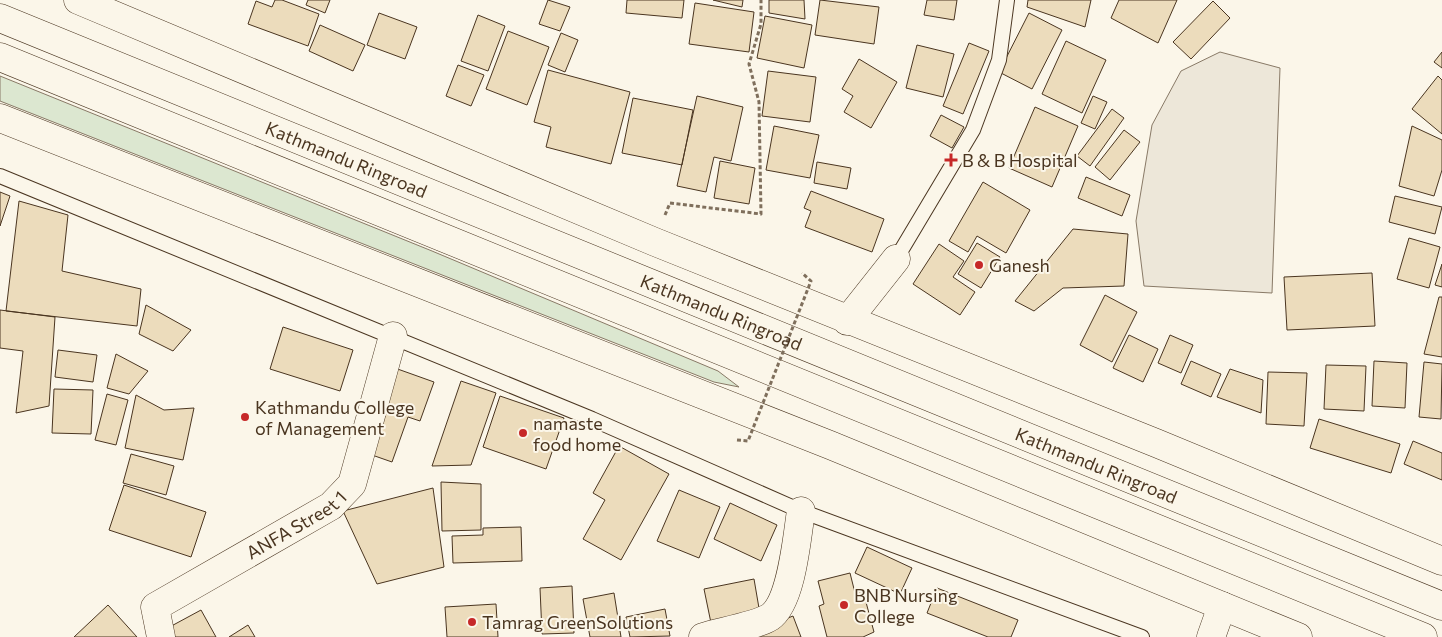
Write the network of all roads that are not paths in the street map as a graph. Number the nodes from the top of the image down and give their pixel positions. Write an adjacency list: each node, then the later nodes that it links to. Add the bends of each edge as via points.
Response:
1 (78, 0): 8 (main road)
2 (1006, 0): 7 (lane, via 999,60 973,130)
3 (0, 18): 13 (main road, Kathmandu Ringroad)
4 (0, 57): 19 (main road, Kathmandu Ringroad)
5 (0, 118): 12 (main road, via 538,328)
6 (0, 176): 9 (lane)
7 (896, 258): 8 (main road)
8 (848, 321): 11 (main road)
9 (393, 336): 10 (lane); 14 (main road, ANFA Street 1, via 352,484 331,506 154,607)
10 (801, 511): 15 (main road, via 793,568 781,602 770,617); 16 (lane)
11 (1442, 561)
12 (1222, 606): 17 (main road); 18 (main road)
13 (1442, 606)
14 (161, 637)
15 (703, 637)
16 (1142, 637)
17 (1211, 637)
18 (1298, 637)
19 (1423, 637)

